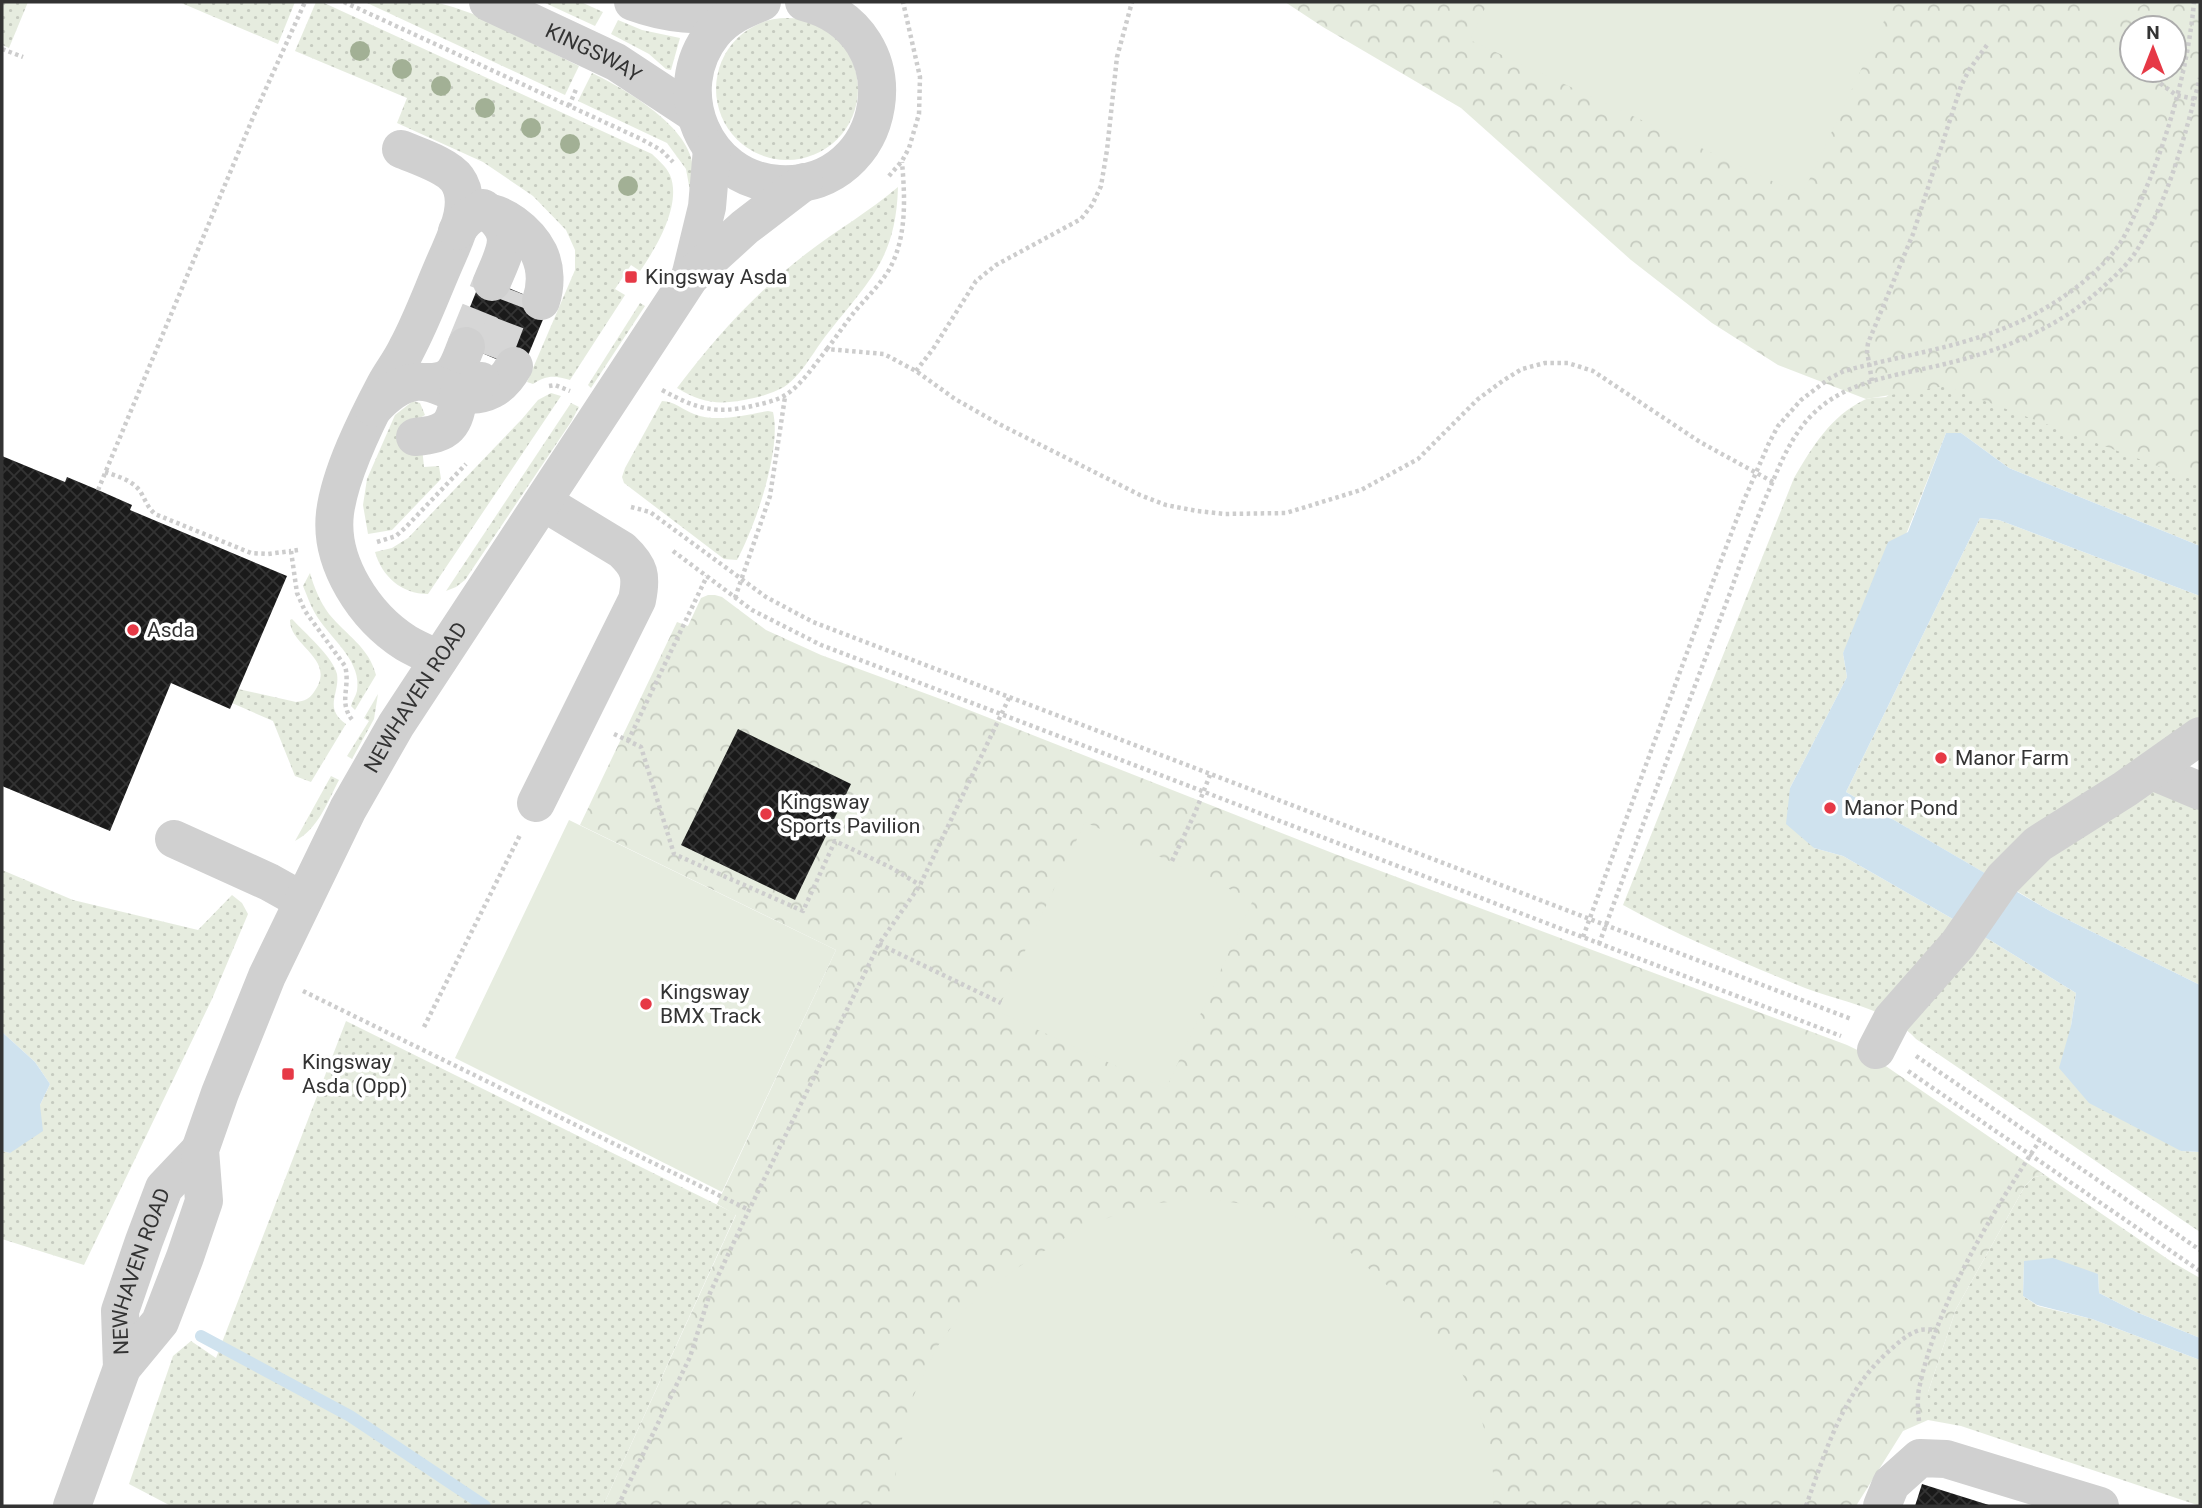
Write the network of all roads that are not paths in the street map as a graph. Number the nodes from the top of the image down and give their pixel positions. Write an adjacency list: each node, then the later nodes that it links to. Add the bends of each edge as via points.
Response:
1 (488, 2): 7 (street, KINGSWAY, via 616,62)
2 (633, 2): 5 (street, via 687,15)
3 (804, 2): 6 (street, via 823,7 849,24)
4 (864, 2): 6 (street)
5 (749, 7): 7 (street, via 713,32 699,57 692,85)
6 (867, 48): 11 (street, via 877,75 878,104 869,131 853,154 831,172)
7 (695, 114): 9 (street)
8 (401, 149): 10 (street, via 451,172)
9 (712, 149): 11 (street, via 730,167 753,179 778,184); 14 (street, NEWHAVEN ROAD, via 707,207)
10 (459, 181): 12 (street, via 471,199); 13 (street, via 463,205)
11 (804, 182): 14 (street, NEWHAVEN ROAD)
12 (507, 223): 12 (street, via 505,248 517,292 545,282 532,242); 13 (street, via 478,213)
13 (457, 231): 16 (street, via 416,330)
14 (690, 277): 18 (street, NEWHAVEN ROAD)
15 (444, 388): 15 (street, via 485,393 496,389 504,382 503,365 456,371 439,382); 16 (street, via 414,382 384,397); 17 (street, via 457,412 452,423 444,431)
16 (372, 411): 19 (street, via 341,485 335,515 337,545 345,574 360,599 405,642)
17 (415, 437)
18 (543, 502): 19 (street, NEWHAVEN ROAD); 23 (street, via 622,550 638,569 640,585 637,600)
19 (439, 659): 25 (street, NEWHAVEN ROAD, via 348,809)
20 (2200, 736): 21 (street)
21 (2152, 771): 22 (street); 26 (street, via 2038,844 2003,880 1929,979 1892,1019)
22 (2200, 791)
23 (537, 803)
24 (174, 839): 25 (street)
25 (303, 901): 27 (street, NEWHAVEN ROAD, via 267,976 200,1150 164,1188 120,1311 122,1368)
26 (1880, 1043)
27 (72, 1506)
28 (1882, 1506): 29 (street, via 1891,1484 1920,1458 1946,1459)
29 (2100, 1506)

